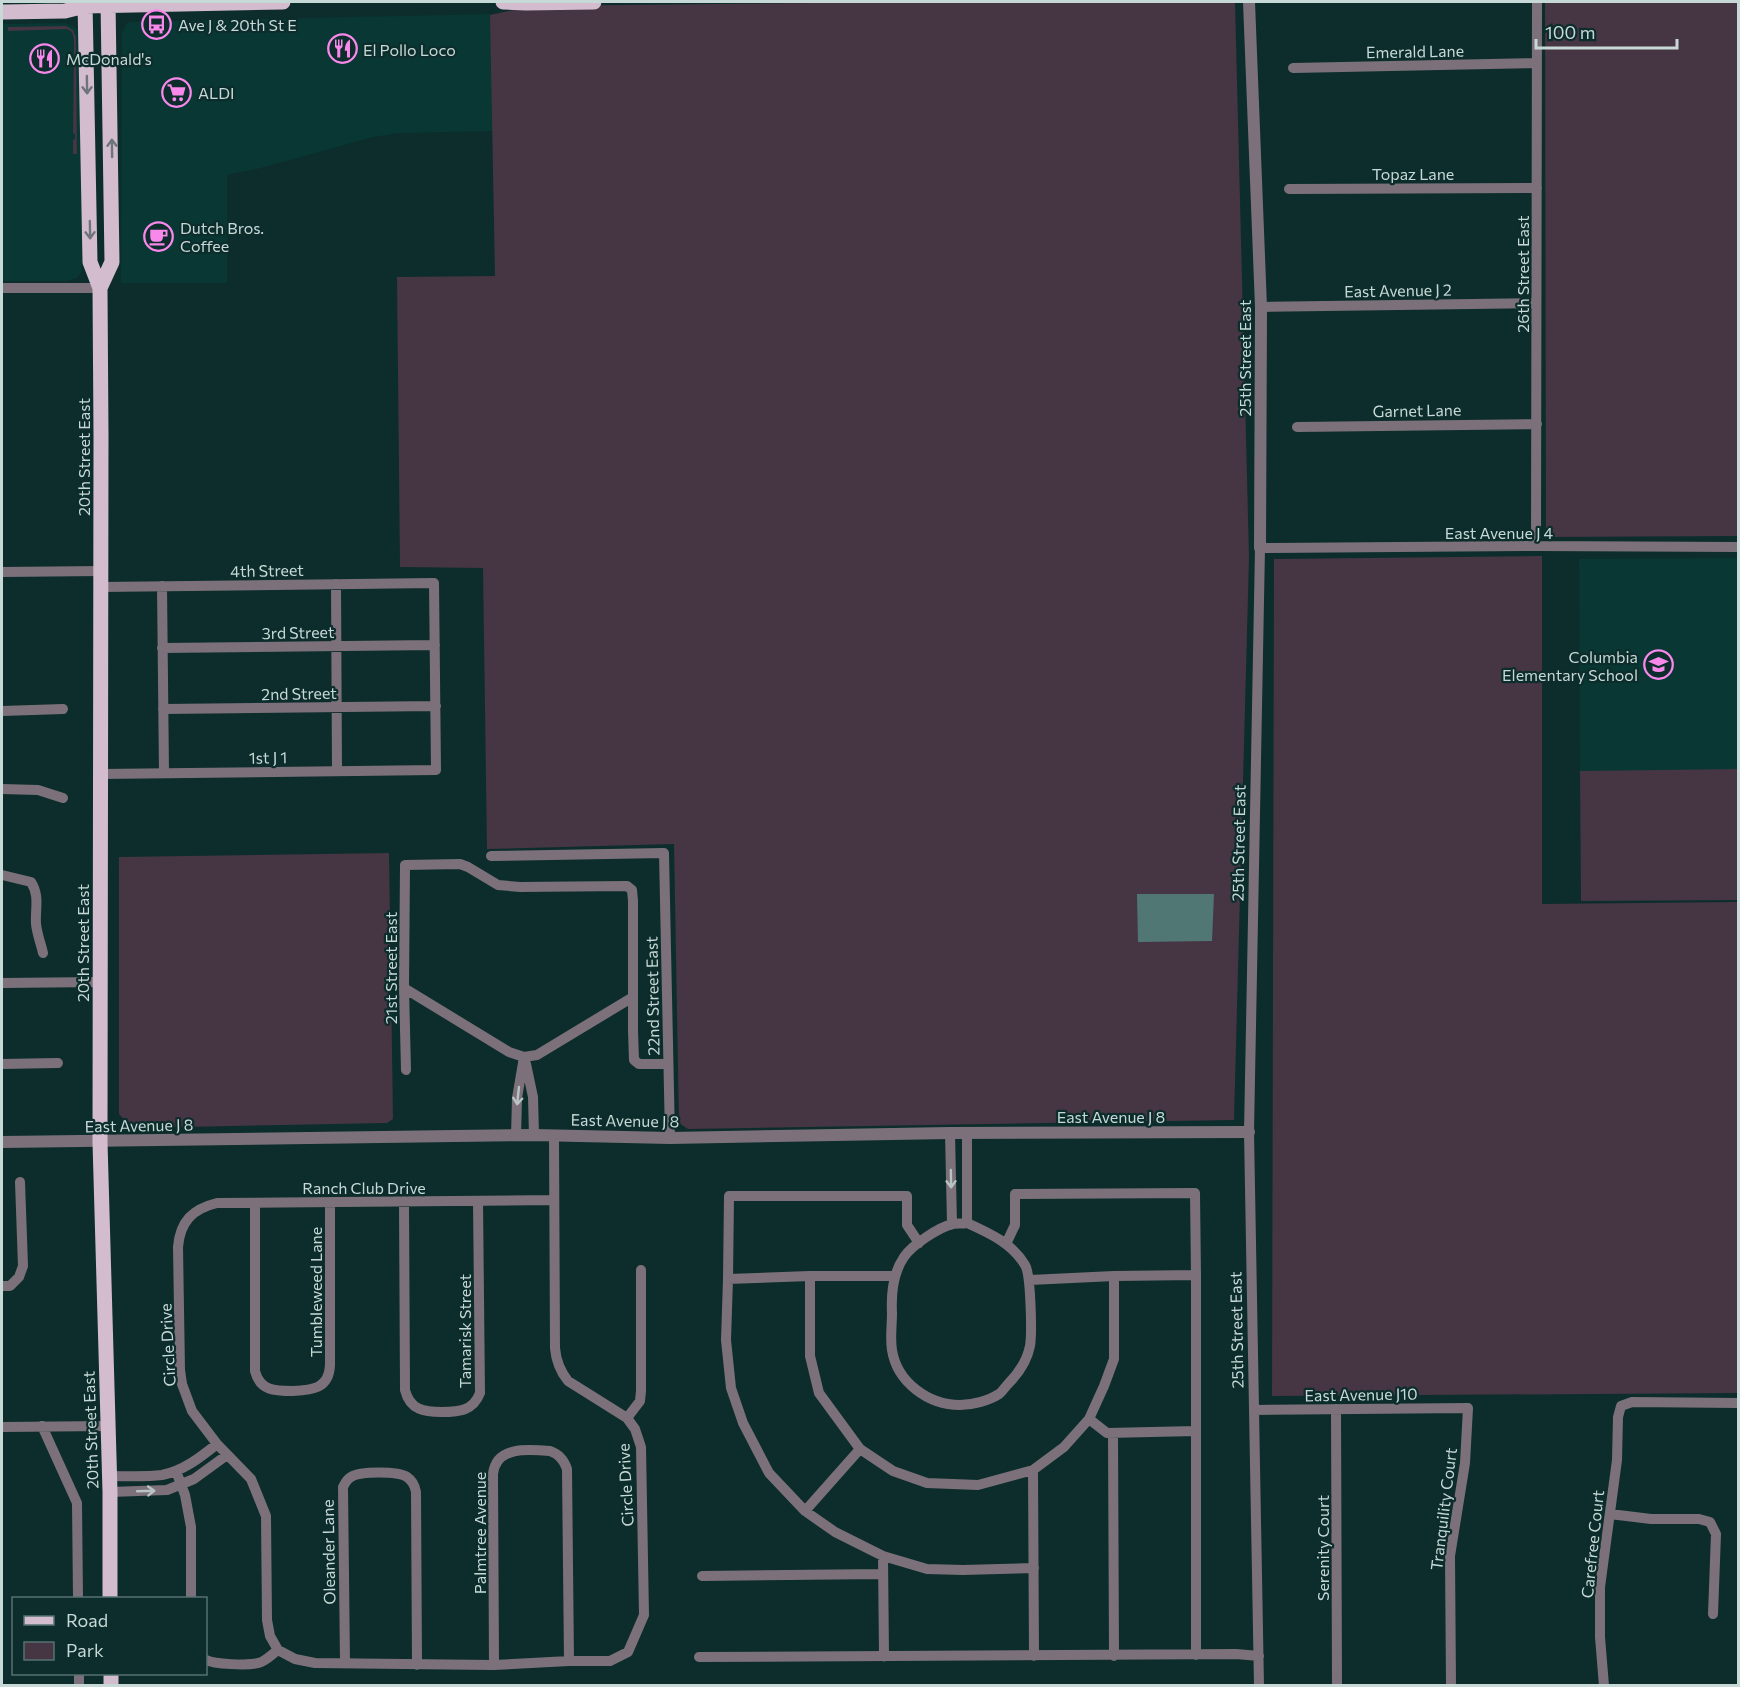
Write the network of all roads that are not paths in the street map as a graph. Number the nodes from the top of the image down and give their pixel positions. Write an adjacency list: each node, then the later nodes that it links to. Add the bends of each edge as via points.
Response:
1 (283, 2): 7 (main road)
2 (503, 2): 3 (main road)
3 (594, 2)
4 (1249, 2): 18 (street, 25th Street East)
5 (1537, 2): 9 (street, 26th Street East)
6 (82, 3): 7 (main road); 8 (main road, via 65,11); 11 (main road, 20th Street East, one-way to 11)
7 (108, 3): 14 (main road, 20th Street East, one-way to 7)
8 (2, 12)
9 (1537, 63): 10 (street, Emerald Lane); 12 (street, 26th Street East)
10 (1293, 68)
11 (89, 172): 14 (main road, via 102,183 104,227); 16 (main road, 20th Street East, one-way to 16, via 90,261)
12 (1537, 188): 13 (street, Topaz Lane); 17 (street, 26th Street East)
13 (1289, 189)
14 (112, 239): 16 (main road, 20th Street East, via 112,262)
15 (2, 288): 16 (street)
16 (100, 288): 24 (main road, 20th Street East)
17 (1536, 303): 18 (street, East Avenue J 2); 19 (street, 26th Street East)
18 (1261, 308): 23 (street, 25th Street East)
19 (1537, 424): 20 (street, Garnet Lane); 21 (street, 26th Street East)
20 (1297, 427)
21 (1536, 546): 22 (street, East Avenue J 4); 23 (street, East Avenue J 4)
22 (1738, 547)
23 (1260, 548): 54 (street, 25th Street East)
24 (101, 571): 25 (street); 28 (main road, 20th Street East)
25 (2, 572)
26 (336, 584): 27 (street, 4th Street); 29 (street, 4th Street, via 434,583); 30 (street)
27 (162, 586): 28 (street, 4th Street); 31 (street)
28 (101, 587): 39 (main road, 20th Street East)
29 (435, 645): 30 (street, 3rd Street); 32 (street)
30 (337, 646): 31 (street, 3rd Street); 33 (street)
31 (162, 648): 35 (street)
32 (436, 706): 33 (street, 2nd Street); 37 (street, 1st J 1, via 436,770)
33 (336, 707): 35 (street, 2nd Street); 37 (street)
34 (63, 709): 36 (street)
35 (163, 709): 38 (street)
36 (2, 711)
37 (337, 771): 38 (street, 1st J 1)
38 (164, 773): 39 (street, 1st J 1)
39 (100, 774): 45 (main road, 20th Street East)
40 (2, 789): 41 (street, via 38,790)
41 (63, 798)
42 (491, 856): 52 (street, 22nd Street East, via 664,853)
43 (2, 875): 44 (street, via 31,882 35,889 36,926)
44 (43, 953)
45 (100, 982): 46 (street); 62 (main road, 20th Street East)
46 (2, 983)
47 (404, 988): 48 (street, 21st Street East, via 405,866 460,864 498,885 627,885 632,890 633,902); 49 (street, via 509,1052); 53 (street, 21st Street East)
48 (633, 998): 49 (street, via 537,1055); 52 (street, via 634,1060 639,1064)
49 (524, 1057): 57 (street, via 533,1097); 58 (street, one-way to 58)
50 (58, 1063): 51 (street)
51 (2, 1064)
52 (668, 1064): 60 (street, 22nd Street East)
53 (406, 1070)
54 (1248, 1131): 56 (street, East Avenue J 8); 85 (street, 25th Street East)
55 (951, 1133): 56 (street, East Avenue J 8); 60 (street, East Avenue J 8); 70 (street, one-way to 70)
56 (967, 1133): 69 (street)
57 (534, 1135): 58 (street, East Avenue J 8); 59 (street, East Avenue J 8)
58 (516, 1136): 62 (street, East Avenue J 8)
59 (554, 1136): 60 (street, East Avenue J 8); 64 (street, Circle Drive)
60 (670, 1138)
61 (2, 1142): 62 (street, East Avenue J 8)
62 (100, 1142): 90 (main road, 20th Street East)
63 (20, 1182): 81 (street, via 23,1266 10,1286)
64 (554, 1200): 65 (street, Ranch Club Drive); 86 (street, Circle Drive, via 556,1361 568,1381)
65 (478, 1201): 66 (street, Ranch Club Drive); 66 (street, Tamarisk Street, via 481,1387 475,1403 457,1412 422,1411 412,1405 405,1390)
66 (404, 1202): 68 (street, Ranch Club Drive)
67 (255, 1203): 68 (street, Ranch Club Drive); 68 (street, Tumbleweed Lane, via 255,1371 264,1387 278,1391 314,1390 328,1376); 71 (street, Ranch Club Drive, via 206,1206)
68 (330, 1203)
69 (966, 1223): 70 (street); 73 (street)
70 (952, 1224): 72 (street)
71 (183, 1226): 93 (street, Circle Drive, via 178,1247 182,1384 192,1411)
72 (919, 1243): 77 (street, via 904,1256); 79 (street, via 907,1225 907,1196 729,1196)
73 (1006, 1244): 75 (street, via 1015,1225 1015,1194 1195,1193); 80 (street, via 1026,1265)
74 (640, 1270): 86 (street, via 641,1391 640,1401)
75 (1196, 1275): 78 (street); 91 (street)
76 (810, 1276): 77 (street); 79 (street); 94 (street, via 810,1356 819,1393)
77 (895, 1276): 80 (street, via 891,1299 892,1350 899,1371 911,1386 949,1405 972,1405 999,1394 1021,1370 1030,1346)
78 (1114, 1276): 80 (street); 87 (street, via 1113,1359)
79 (728, 1279): 101 (street, via 726,1340 731,1388 743,1423 769,1473)
80 (1030, 1280)
81 (2, 1286)
82 (1738, 1403): 102 (street, Carefree Court, via 1632,1402 1621,1406)
83 (1468, 1408): 84 (street, East Avenue J10); 125 (street, Tranquility Court, via 1465,1463 1449,1556)
84 (1336, 1409): 85 (street, East Avenue J10); 124 (street, Serenity Court)
85 (1254, 1410): 116 (street, 25th Street East)
86 (627, 1419): 119 (street, Circle Drive, via 638,1435 642,1454 644,1615 628,1652 610,1661)
87 (1089, 1419): 92 (street); 96 (street, via 1064,1447)
88 (2, 1426): 89 (street)
89 (42, 1426): 90 (street); 107 (street, via 77,1503)
90 (108, 1426): 98 (main road, 20th Street East)
91 (1196, 1431): 92 (street); 112 (street)
92 (1113, 1432): 115 (street)
93 (217, 1444): 95 (street, Circle Drive); 97 (street)
94 (860, 1449): 96 (street, via 893,1472 927,1483 978,1485); 101 (street)
95 (227, 1455): 99 (street); 111 (street, Circle Drive, via 251,1479 266,1516 267,1620)
96 (1033, 1470): 104 (street)
97 (176, 1471): 98 (street); 99 (street)
98 (109, 1476): 100 (main road, 20th Street East)
99 (181, 1485): 100 (street, one-way to 99, via 167,1490); 109 (street, via 191,1527)
100 (110, 1492): 108 (main road, 20th Street East)
101 (805, 1511): 103 (street, via 835,1532)
102 (1610, 1514): 110 (street, via 1710,1522 1716,1534); 126 (street, Carefree Court, via 1600,1587)
103 (883, 1556): 104 (street, via 927,1569); 105 (street)
104 (1034, 1568): 114 (street)
105 (883, 1574): 106 (street); 113 (street)
106 (702, 1576)
107 (78, 1597)
108 (110, 1597)
109 (191, 1597)
110 (1713, 1614)
111 (278, 1650): 118 (street, via 259,1663); 120 (street, via 315,1663)
112 (1196, 1655): 115 (street); 116 (street)
113 (884, 1656): 114 (street); 117 (street)
114 (1034, 1656): 115 (street)
115 (1114, 1656)
116 (1259, 1656): 123 (street, 25th Street East)
117 (699, 1657)
118 (207, 1660)
119 (569, 1660): 122 (street); 122 (street, Palmtree Avenue, via 567,1469 550,1451 513,1451 499,1458 493,1474)
120 (345, 1663): 121 (street); 121 (street, Oleander Lane, via 343,1487 353,1475 395,1473 409,1478 416,1492)
121 (417, 1665): 122 (street)
122 (494, 1665)
123 (1259, 1686)
124 (1337, 1686)
125 (1451, 1686)
126 (1604, 1686)

